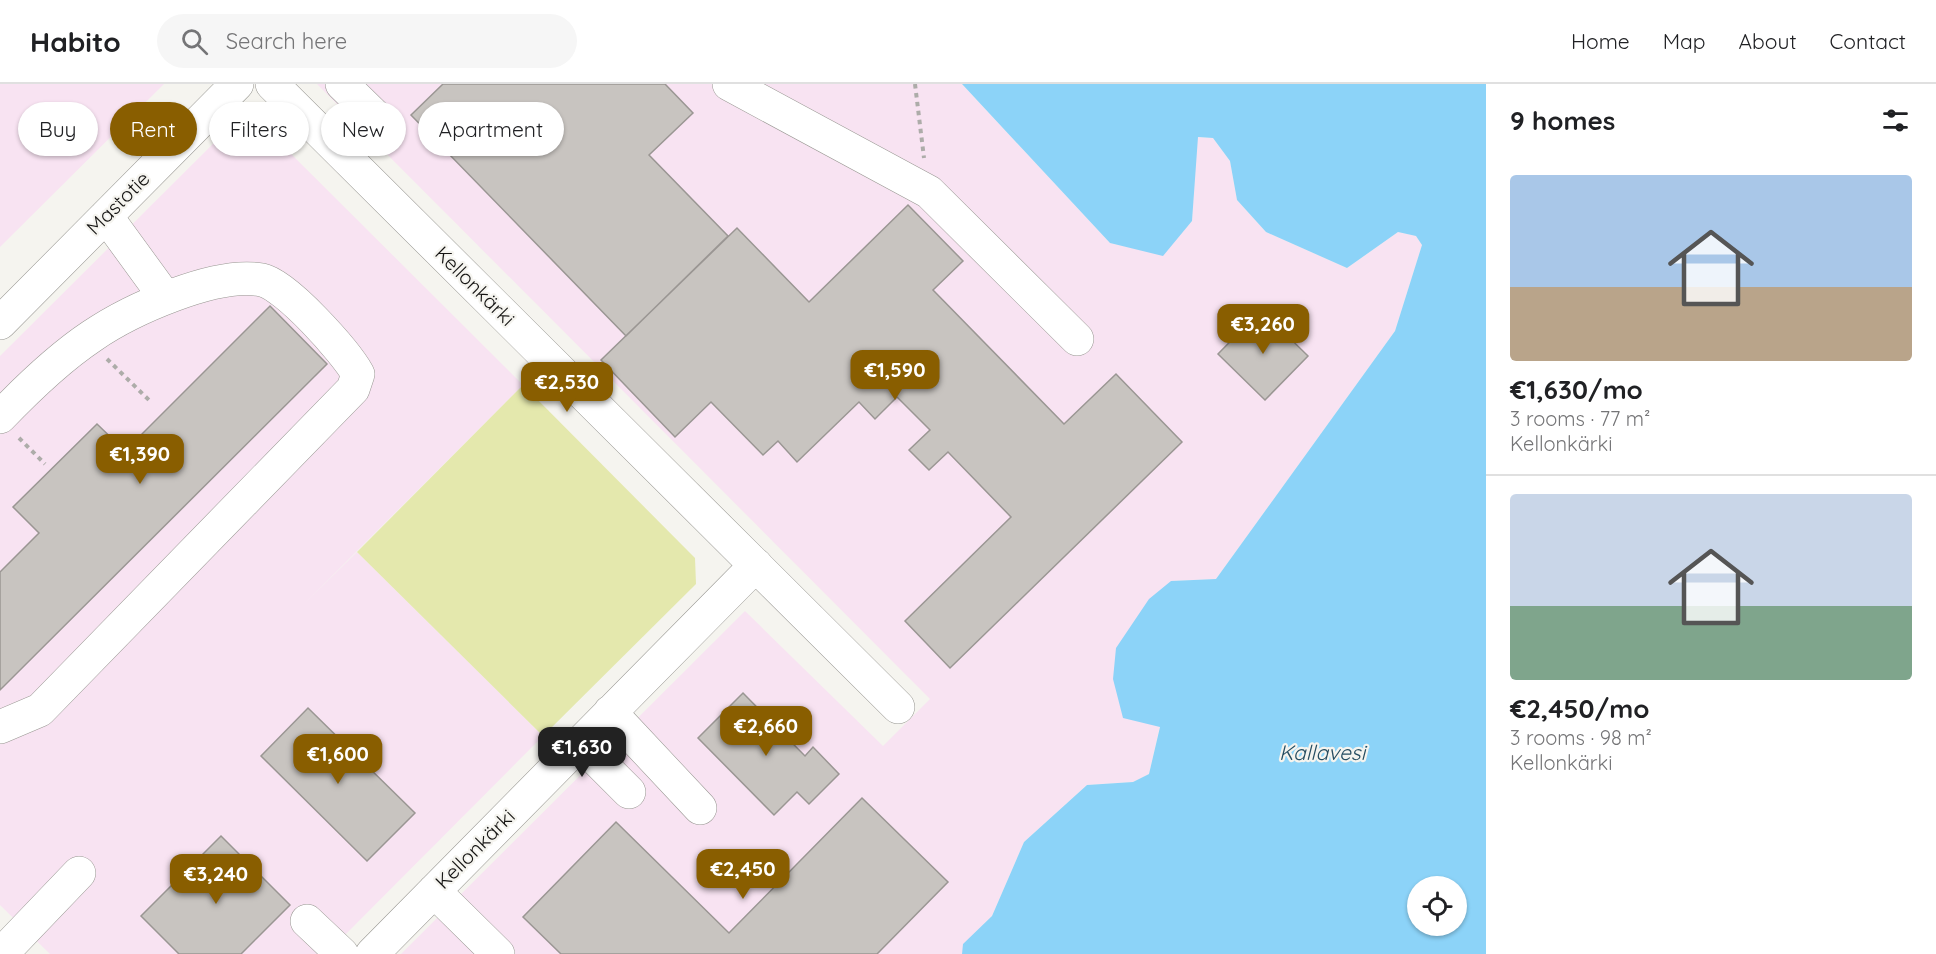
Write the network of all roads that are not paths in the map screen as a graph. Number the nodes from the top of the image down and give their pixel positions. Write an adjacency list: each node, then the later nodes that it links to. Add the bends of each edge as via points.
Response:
1 (237, 84): 6 (street, Mastotie)
2 (272, 84): 11 (street, Kellonkärki)
3 (342, 84): 5 (street)
4 (729, 84): 9 (street, via 929,192)
5 (360, 102)
6 (106, 216): 7 (street); 8 (street, Mastotie)
7 (165, 297): 10 (street, via 92,336); 14 (street, via 226,281 261,280 278,287 348,357 358,374 353,389 40,710)
8 (0, 322)
9 (1077, 339)
10 (8, 426)
11 (756, 565): 12 (street, Kellonkärki); 13 (street, Kellonkärki)
12 (898, 707)
13 (610, 712): 15 (street, Kellonkärki); 17 (street)
14 (0, 727)
15 (580, 743): 16 (street); 19 (street, Kellonkärki)
16 (629, 792)
17 (700, 807)
18 (79, 873): 21 (street)
19 (434, 891): 22 (street, Kellonkärki); 24 (street)
20 (306, 921): 23 (street)
21 (12, 943)
22 (387, 949)
23 (342, 954)
24 (498, 954)

